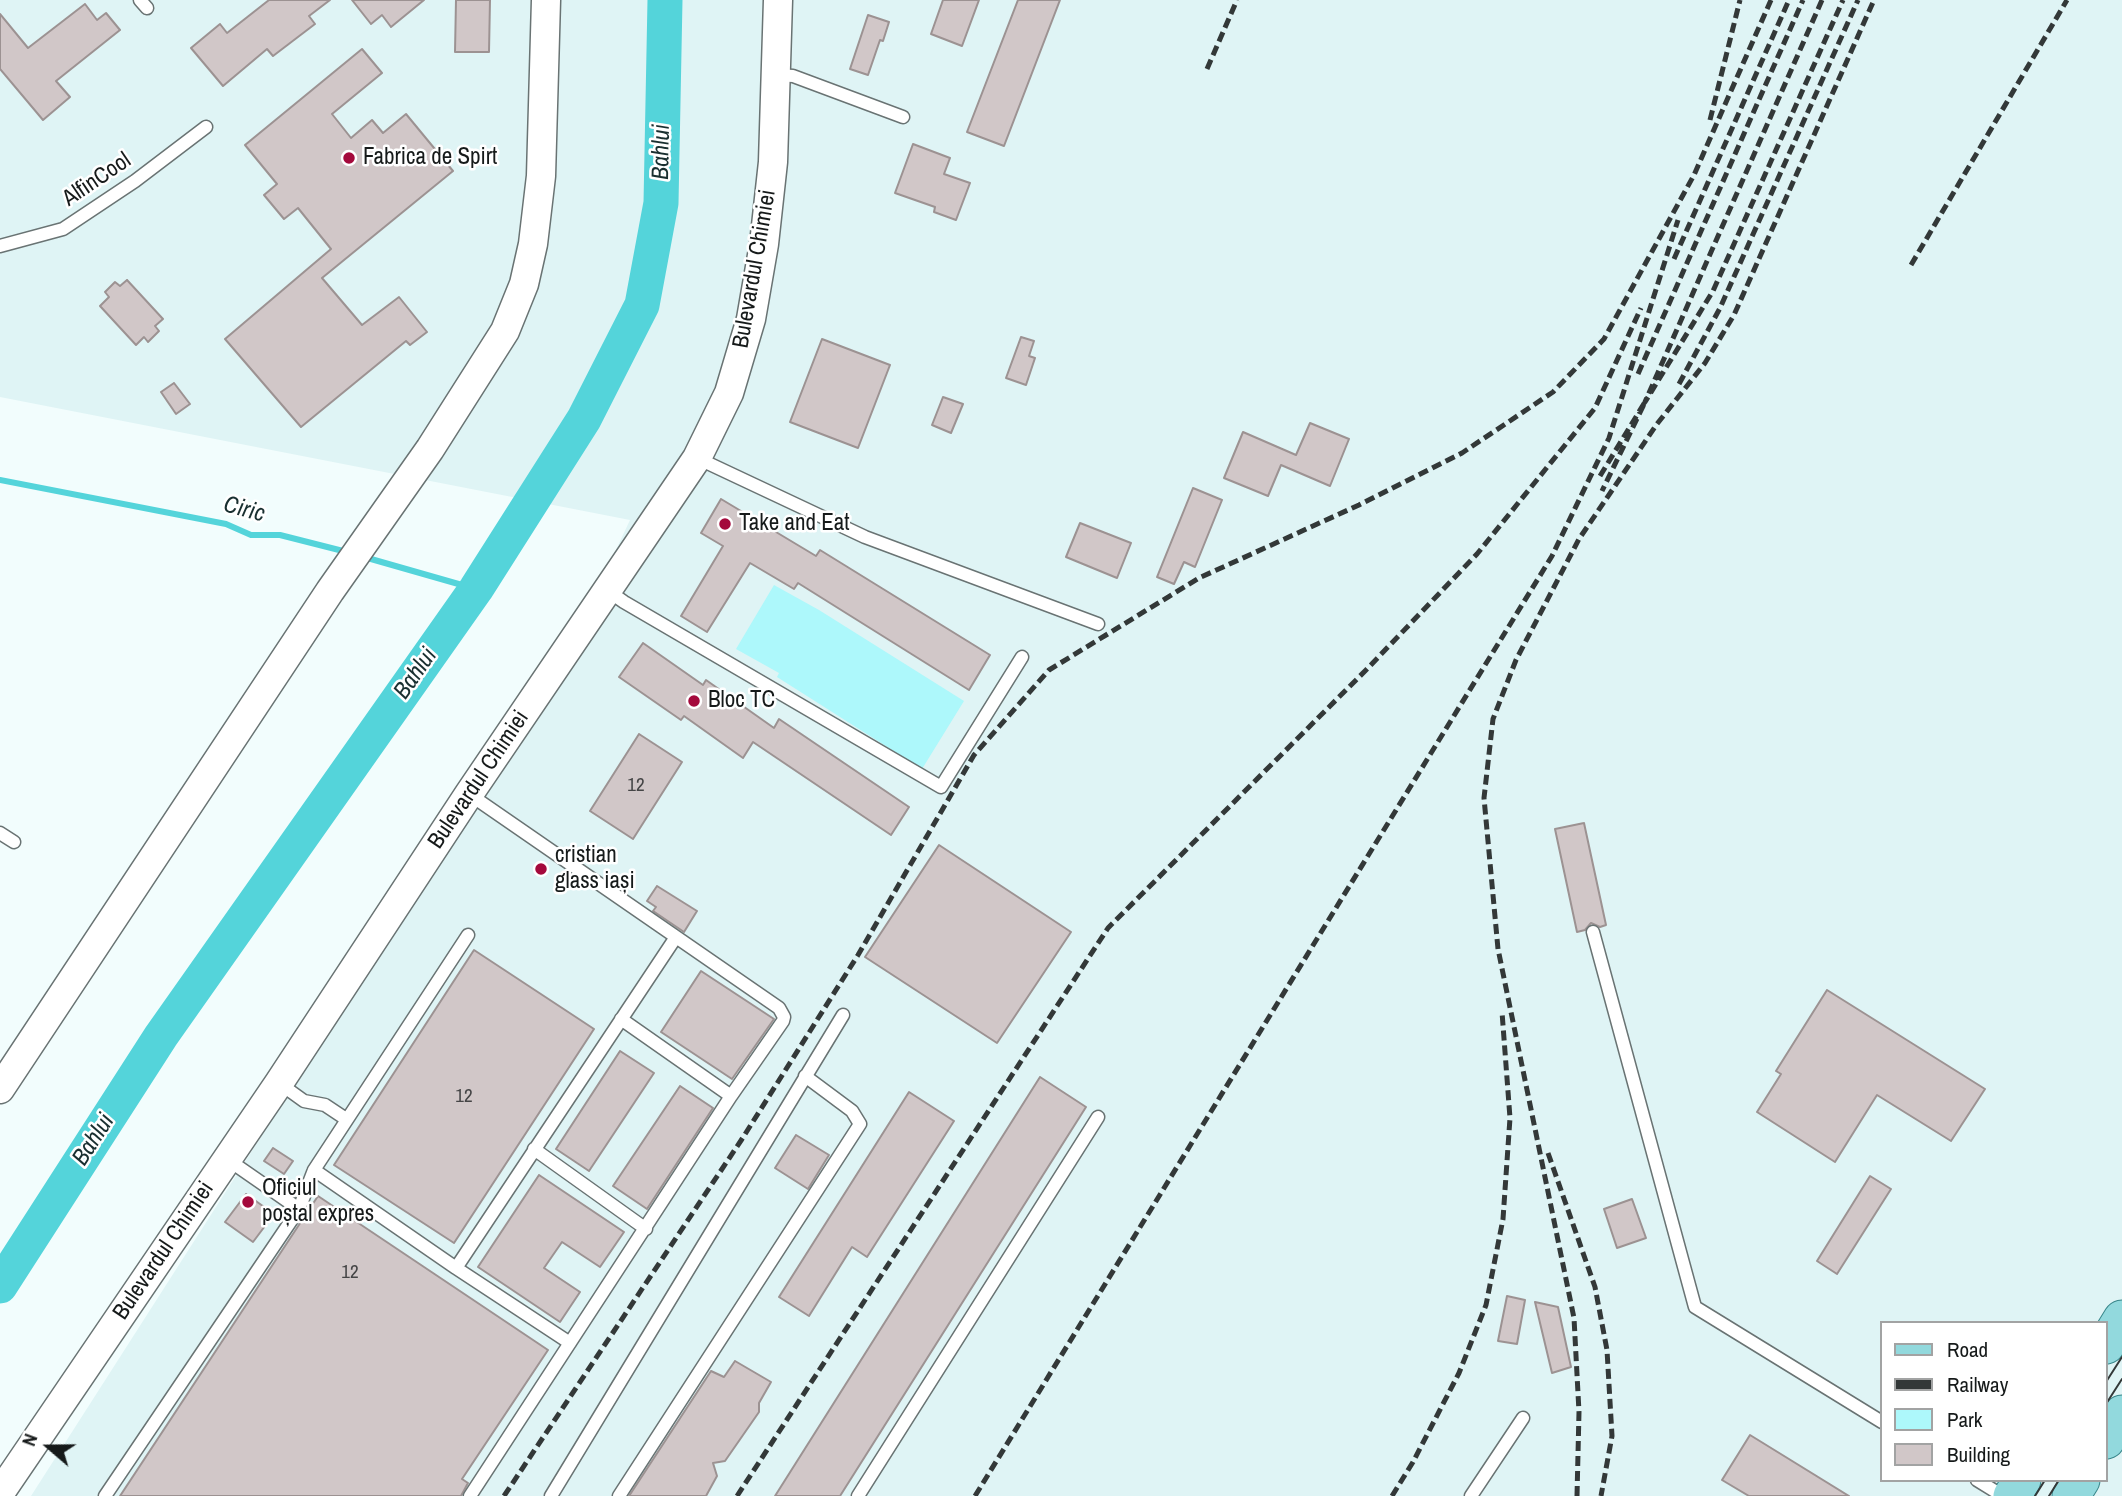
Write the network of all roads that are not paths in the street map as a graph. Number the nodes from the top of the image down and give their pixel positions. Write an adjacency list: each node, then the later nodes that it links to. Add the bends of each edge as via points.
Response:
1 (546, 0): 21 (street, via 541,176 533,244 524,284 505,331)
2 (778, 0): 3 (street, Bulevardul Chimiei)
3 (776, 75): 4 (lane, via 793,76); 7 (street, Bulevardul Chimiei, via 773,162 751,319 729,393)
4 (903, 117)
5 (206, 127): 6 (lane, AlfinCool, via 63,229)
6 (0, 246)
7 (697, 458): 8 (street, Bulevardul Chimiei); 9 (lane, via 866,537)
8 (607, 590): 10 (lane, via 941,787); 11 (street, Bulevardul Chimiei)
9 (1098, 624)
10 (1022, 657)
11 (469, 794): 16 (lane); 20 (street, Bulevardul Chimiei)
12 (0, 834): 13 (lane)
13 (14, 842)
14 (1593, 932): 36 (lane, via 1695,1307)
15 (468, 935): 24 (lane)
16 (676, 937): 18 (lane); 22 (lane, via 782,1013 783,1021)
17 (843, 1015): 19 (lane)
18 (621, 1019): 22 (lane); 25 (lane)
19 (805, 1076): 42 (lane); 43 (lane, via 852,1111 860,1124)
20 (279, 1083): 24 (lane, via 304,1101 325,1105); 26 (street, Bulevardul Chimiei)
21 (0, 1089)
22 (731, 1096): 29 (lane)
23 (1098, 1118): 44 (lane)
24 (346, 1119): 27 (lane)
25 (534, 1149): 29 (lane); 30 (lane)
26 (227, 1159): 28 (lane); 39 (street, Bulevardul Chimiei)
27 (314, 1170): 28 (lane); 30 (lane)
28 (299, 1209): 40 (lane)
29 (646, 1229): 33 (lane)
30 (456, 1268): 33 (lane)
31 (2122, 1319): 32 (main road)
32 (2108, 1342)
33 (570, 1343): 41 (lane)
34 (2122, 1414): 37 (main road)
35 (1523, 1418): 45 (lane)
36 (1881, 1421)
37 (2108, 1437)
38 (1980, 1482): 46 (lane)
39 (0, 1493)
40 (105, 1496)
41 (470, 1496)
42 (551, 1496)
43 (619, 1496)
44 (858, 1496)
45 (1471, 1496)
46 (2003, 1496)

